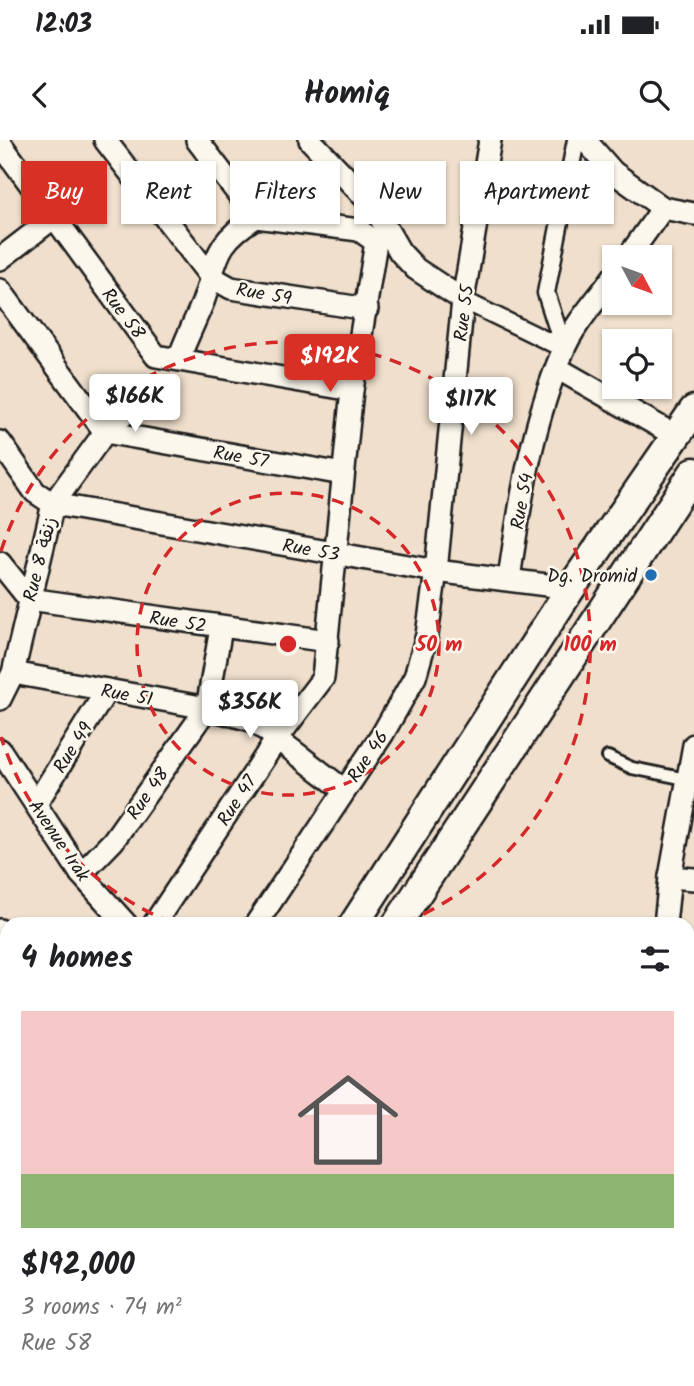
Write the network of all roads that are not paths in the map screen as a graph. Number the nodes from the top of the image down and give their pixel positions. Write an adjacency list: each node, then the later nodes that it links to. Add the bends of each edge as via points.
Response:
1 (105, 140): 19 (street, Rue 59)
2 (197, 140): 9 (street)
3 (490, 140): 22 (street, Rue 55)
4 (576, 140): 25 (street, via 546,293)
5 (585, 140): 10 (street, via 613,172)
6 (0, 143): 8 (street, Rue 58)
7 (323, 145): 16 (street, via 374,207)
8 (21, 173)
9 (230, 183)
10 (663, 208): 11 (street); 17 (street)
11 (694, 214)
12 (45, 224): 18 (street)
13 (57, 224): 24 (street, Rue 58, via 156,356)
14 (245, 224): 19 (street, via 217,252)
15 (315, 224): 16 (street)
16 (383, 238): 22 (street, via 416,269); 23 (street, Rue 47)
17 (637, 245)
18 (0, 259)
19 (210, 275): 23 (street, Rue 59, via 231,288); 24 (street)
20 (0, 290): 29 (street)
21 (602, 294): 25 (street, Rue 54)
22 (463, 300): 25 (street); 39 (street, Rue 55)
23 (366, 309): 26 (street, Rue 47)
24 (179, 358): 26 (street, Rue 58)
25 (560, 358): 30 (street); 40 (street, Rue 54, via 543,400 521,493)
26 (352, 390): 33 (street, Rue 47)
27 (136, 404): 29 (street, Rue 8 زنقة)
28 (694, 410): 30 (main road)
29 (105, 432): 33 (street, Rue 57); 34 (street, Rue 8 زنقة)
30 (676, 436): 35 (main road)
31 (0, 442): 34 (street, via 35,492)
32 (694, 472): 38 (main road)
33 (343, 474): 36 (street, Rue 47)
34 (53, 504): 36 (street, Rue 53); 42 (street, Rue 8 زنقة)
35 (605, 542): 38 (main road); 41 (main road)
36 (333, 553): 39 (street, Rue 53); 44 (street, Rue 47)
37 (0, 563): 42 (street)
38 (629, 566): 64 (main road)
39 (436, 571): 40 (street, Rue 53); 55 (street, Rue 46, via 415,677)
40 (509, 579): 41 (street, Rue 53)
41 (571, 588): 63 (main road)
42 (29, 599): 43 (street, Rue 52); 45 (street, Rue 8 زنقة)
43 (221, 628): 44 (street, Rue 52); 48 (street)
44 (328, 641): 49 (street, Rue 47, via 319,686)
45 (13, 673): 46 (street, Rue 51); 47 (street, Rue 8 زنقة)
46 (107, 690): 48 (street, Rue 51); 56 (street, Rue 49)
47 (0, 699)
48 (208, 708): 49 (street, Rue 51, via 254,721); 57 (street, Rue 48, via 113,841)
49 (276, 740): 55 (street, Rue 51); 61 (street, Rue 47)
50 (693, 749): 54 (street)
51 (0, 750): 53 (street, Avenue Irak)
52 (608, 757): 54 (lane, via 648,773)
53 (7, 779): 56 (street, Avenue Irak)
54 (686, 779): 58 (street)
55 (344, 790): 62 (street, Rue 46)
56 (36, 804): 57 (street, Avenue Irak)
57 (81, 874): 60 (street, Avenue Irak)
58 (670, 877): 59 (street); 65 (street)
59 (694, 879)
60 (120, 917)
61 (159, 917)
62 (261, 917)
63 (359, 917)
64 (402, 917)
65 (666, 917)

